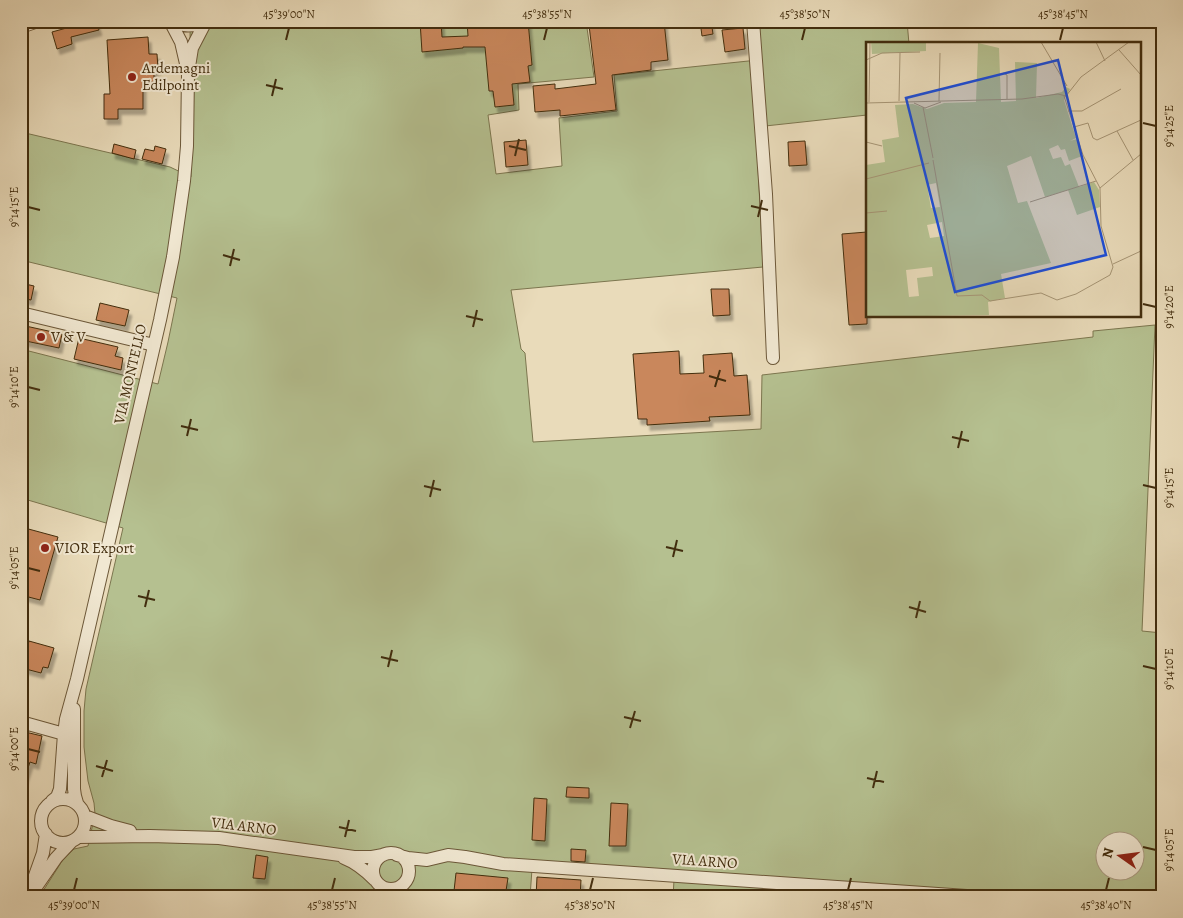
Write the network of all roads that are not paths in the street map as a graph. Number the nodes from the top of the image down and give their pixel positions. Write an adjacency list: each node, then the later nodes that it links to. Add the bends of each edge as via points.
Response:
1 (38, 21): 5 (street)
2 (172, 21): 3 (street, via 187,26); 6 (street, VIA MONTELLO)
3 (206, 21): 6 (street, VIA MONTELLO, via 194,44)
4 (753, 21): 9 (street, via 766,194)
5 (21, 27)
6 (188, 73): 8 (street, VIA MONTELLO, via 184,181 173,258)
7 (21, 313): 8 (street)
8 (154, 345): 10 (street, VIA MONTELLO)
9 (773, 358)
10 (76, 679): 12 (street, VIA MONTELLO); 13 (street, VIA MONTELLO)
11 (21, 722): 12 (street)
12 (64, 734): 13 (street, VIA MONTELLO, via 68,738 68,766); 14 (street, VIA MONTELLO, via 60,790)
13 (74, 789): 15 (street, VIA MONTELLO)
14 (52, 802): 15 (street, via 67,799); 17 (street, via 41,819)
15 (77, 803): 16 (street)
16 (85, 816): 18 (street, VIA ARNO); 19 (street, via 83,831)
17 (46, 834): 19 (street, via 56,842); 26 (street, via 44,853)
18 (150, 836): 19 (street, VIA ARNO); 20 (street, VIA ARNO, via 219,838)
19 (75, 839): 26 (street, via 56,858)
20 (335, 854): 21 (street, VIA ARNO, via 365,858); 25 (street, VIA ARNO, via 363,868)
21 (383, 855): 22 (street); 25 (street, via 374,866 374,876)
22 (398, 855): 23 (street, VIA ARNO); 24 (street, via 408,868)
23 (427, 860): 24 (street, VIA ARNO); 28 (street, VIA ARNO, via 448,855 503,864)
24 (406, 879): 25 (street, via 395,889); 27 (street)
25 (384, 888)
26 (28, 897)
27 (405, 897)
28 (981, 897)

